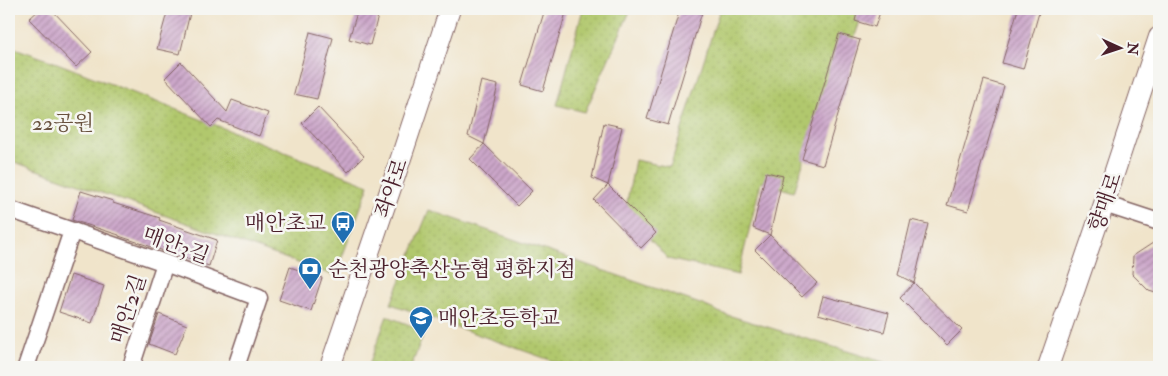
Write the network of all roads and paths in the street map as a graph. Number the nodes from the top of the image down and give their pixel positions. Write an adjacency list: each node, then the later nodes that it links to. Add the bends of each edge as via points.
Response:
1 (450, 9): 11 (street, 좌야로)
2 (1159, 37): 3 (street, 향매로)
3 (1104, 204): 5 (street); 12 (street, 향매로)
4 (9, 209): 6 (street, 매안3길)
5 (1159, 222)
6 (72, 232): 7 (street, 매안3길); 8 (street)
7 (165, 263): 9 (street, 매안2길); 10 (street, 매안3길, via 259,298)
8 (26, 367)
9 (131, 367)
10 (236, 367)
11 (330, 367)
12 (1048, 367)

